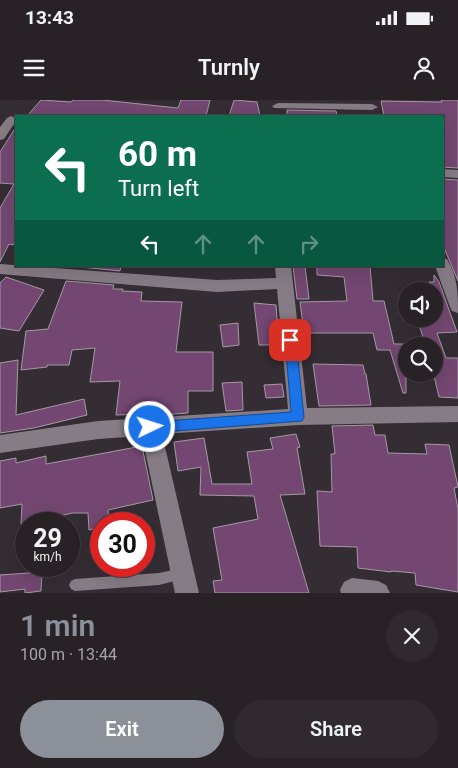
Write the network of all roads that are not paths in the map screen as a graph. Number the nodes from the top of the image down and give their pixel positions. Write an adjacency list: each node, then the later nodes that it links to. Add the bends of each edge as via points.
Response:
1 (278, 107): 2 (street)
2 (372, 107)
3 (8, 122): 4 (street)
4 (0, 136)
5 (444, 168): 6 (street)
6 (458, 169)
7 (444, 173): 8 (street)
8 (458, 174)
9 (443, 267): 13 (street)
10 (0, 269): 11 (street)
11 (42, 269): 12 (street, via 217,286)
12 (284, 275): 15 (street)
13 (458, 307)
14 (458, 414): 15 (street)
15 (298, 417): 16 (street)
16 (150, 427): 17 (street, via 98,430); 18 (street)
17 (0, 444)
18 (185, 584): 19 (lane, via 159,579)
19 (75, 585)
20 (352, 590): 21 (street)
21 (378, 593)

